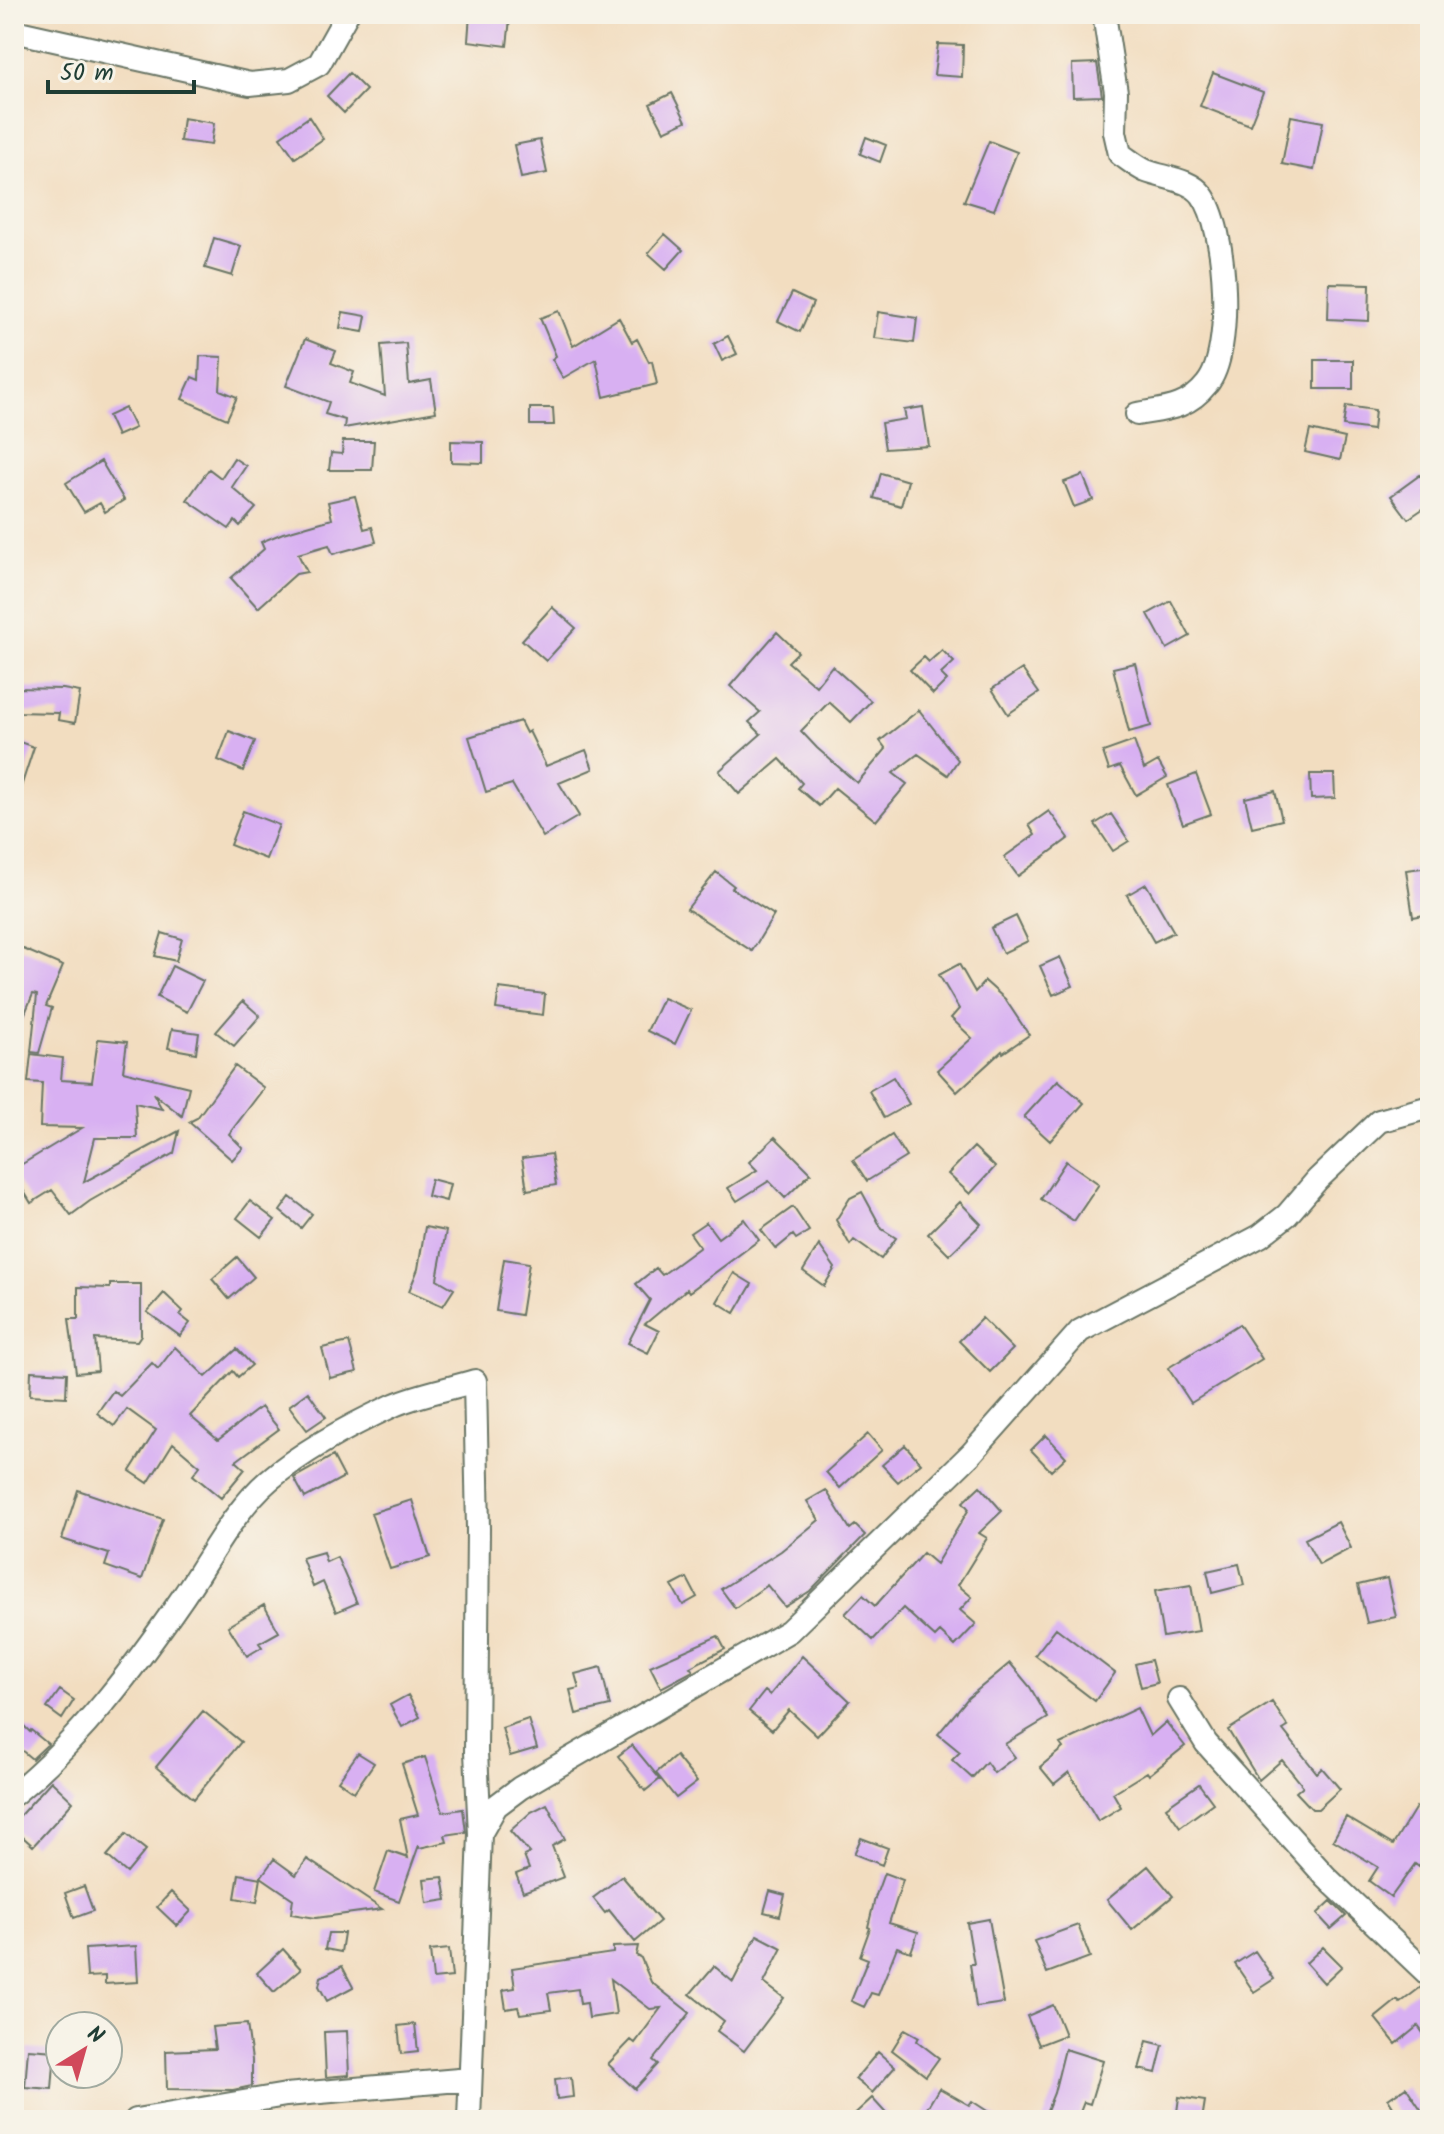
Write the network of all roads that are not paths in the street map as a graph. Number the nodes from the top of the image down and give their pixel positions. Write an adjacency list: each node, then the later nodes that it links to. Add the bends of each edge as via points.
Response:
1 (347, 14): 3 (street, via 319,64 289,80 250,84)
2 (1104, 14): 4 (street, via 1120,154 1200,192 1212,212 1222,254 1224,334 1209,382 1182,407)
3 (14, 31)
4 (1137, 414)
5 (1430, 1107): 8 (street, via 1379,1121 1260,1236 1080,1331 971,1454 789,1631 520,1788 496,1806)
6 (1179, 1699): 9 (street, via 1206,1743 1326,1877)
7 (14, 1794): 8 (street, via 105,1704 236,1517 268,1481 308,1451 396,1404 475,1381)
8 (480, 1834): 10 (street)
9 (1430, 1976)
10 (470, 2079): 11 (street, via 286,2095); 12 (street)
11 (136, 2120)
12 (469, 2120)

